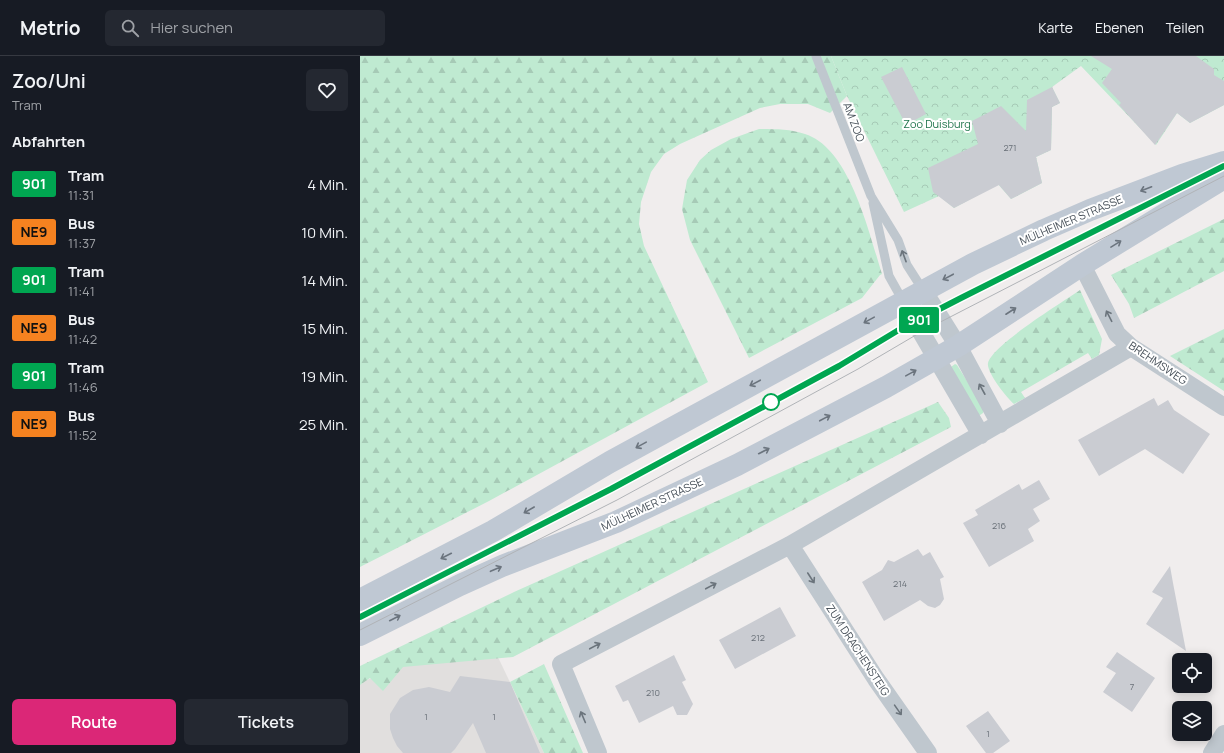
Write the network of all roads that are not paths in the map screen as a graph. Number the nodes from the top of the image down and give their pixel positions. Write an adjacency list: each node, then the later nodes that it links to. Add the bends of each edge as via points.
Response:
1 (816, 56): 4 (lane, AM ZOO)
2 (1224, 162): 6 (main road, MÜLHEIMER STRASSE, one-way to 6, via 1182,174 1090,210)
3 (1224, 178): 5 (main road, MÜLHEIMER STRASSE, one-way to 3)
4 (871, 196): 6 (lane, AM ZOO, one-way to 4, via 907,265 898,240); 7 (lane, AM ZOO, via 889,276)
5 (1082, 265): 8 (main road, MÜLHEIMER STRASSE, one-way to 5); 9 (street, BREHMSWEG, one-way to 5, via 1117,334)
6 (923, 290): 7 (main road, MÜLHEIMER STRASSE); 8 (street)
7 (903, 301): 10 (street); 15 (main road, MÜLHEIMER STRASSE, one-way to 15, via 610,462 493,531)
8 (958, 346): 10 (main road, MÜLHEIMER STRASSE); 12 (street, one-way to 8)
9 (1131, 348): 11 (street, BREHMSWEG); 12 (street)
10 (936, 359): 13 (street); 16 (main road, MÜLHEIMER STRASSE, one-way to 10, via 502,566 616,522 737,465)
11 (1224, 407)
12 (1000, 424): 13 (street)
13 (981, 435): 14 (street)
14 (790, 545): 18 (street, one-way to 14, via 561,664); 19 (street, ZUM DRACHENSTEIG, one-way to 19, via 876,680)
15 (360, 600)
16 (360, 635)
17 (1224, 734): 20 (street)
18 (598, 753)
19 (928, 753)
20 (1212, 753)

